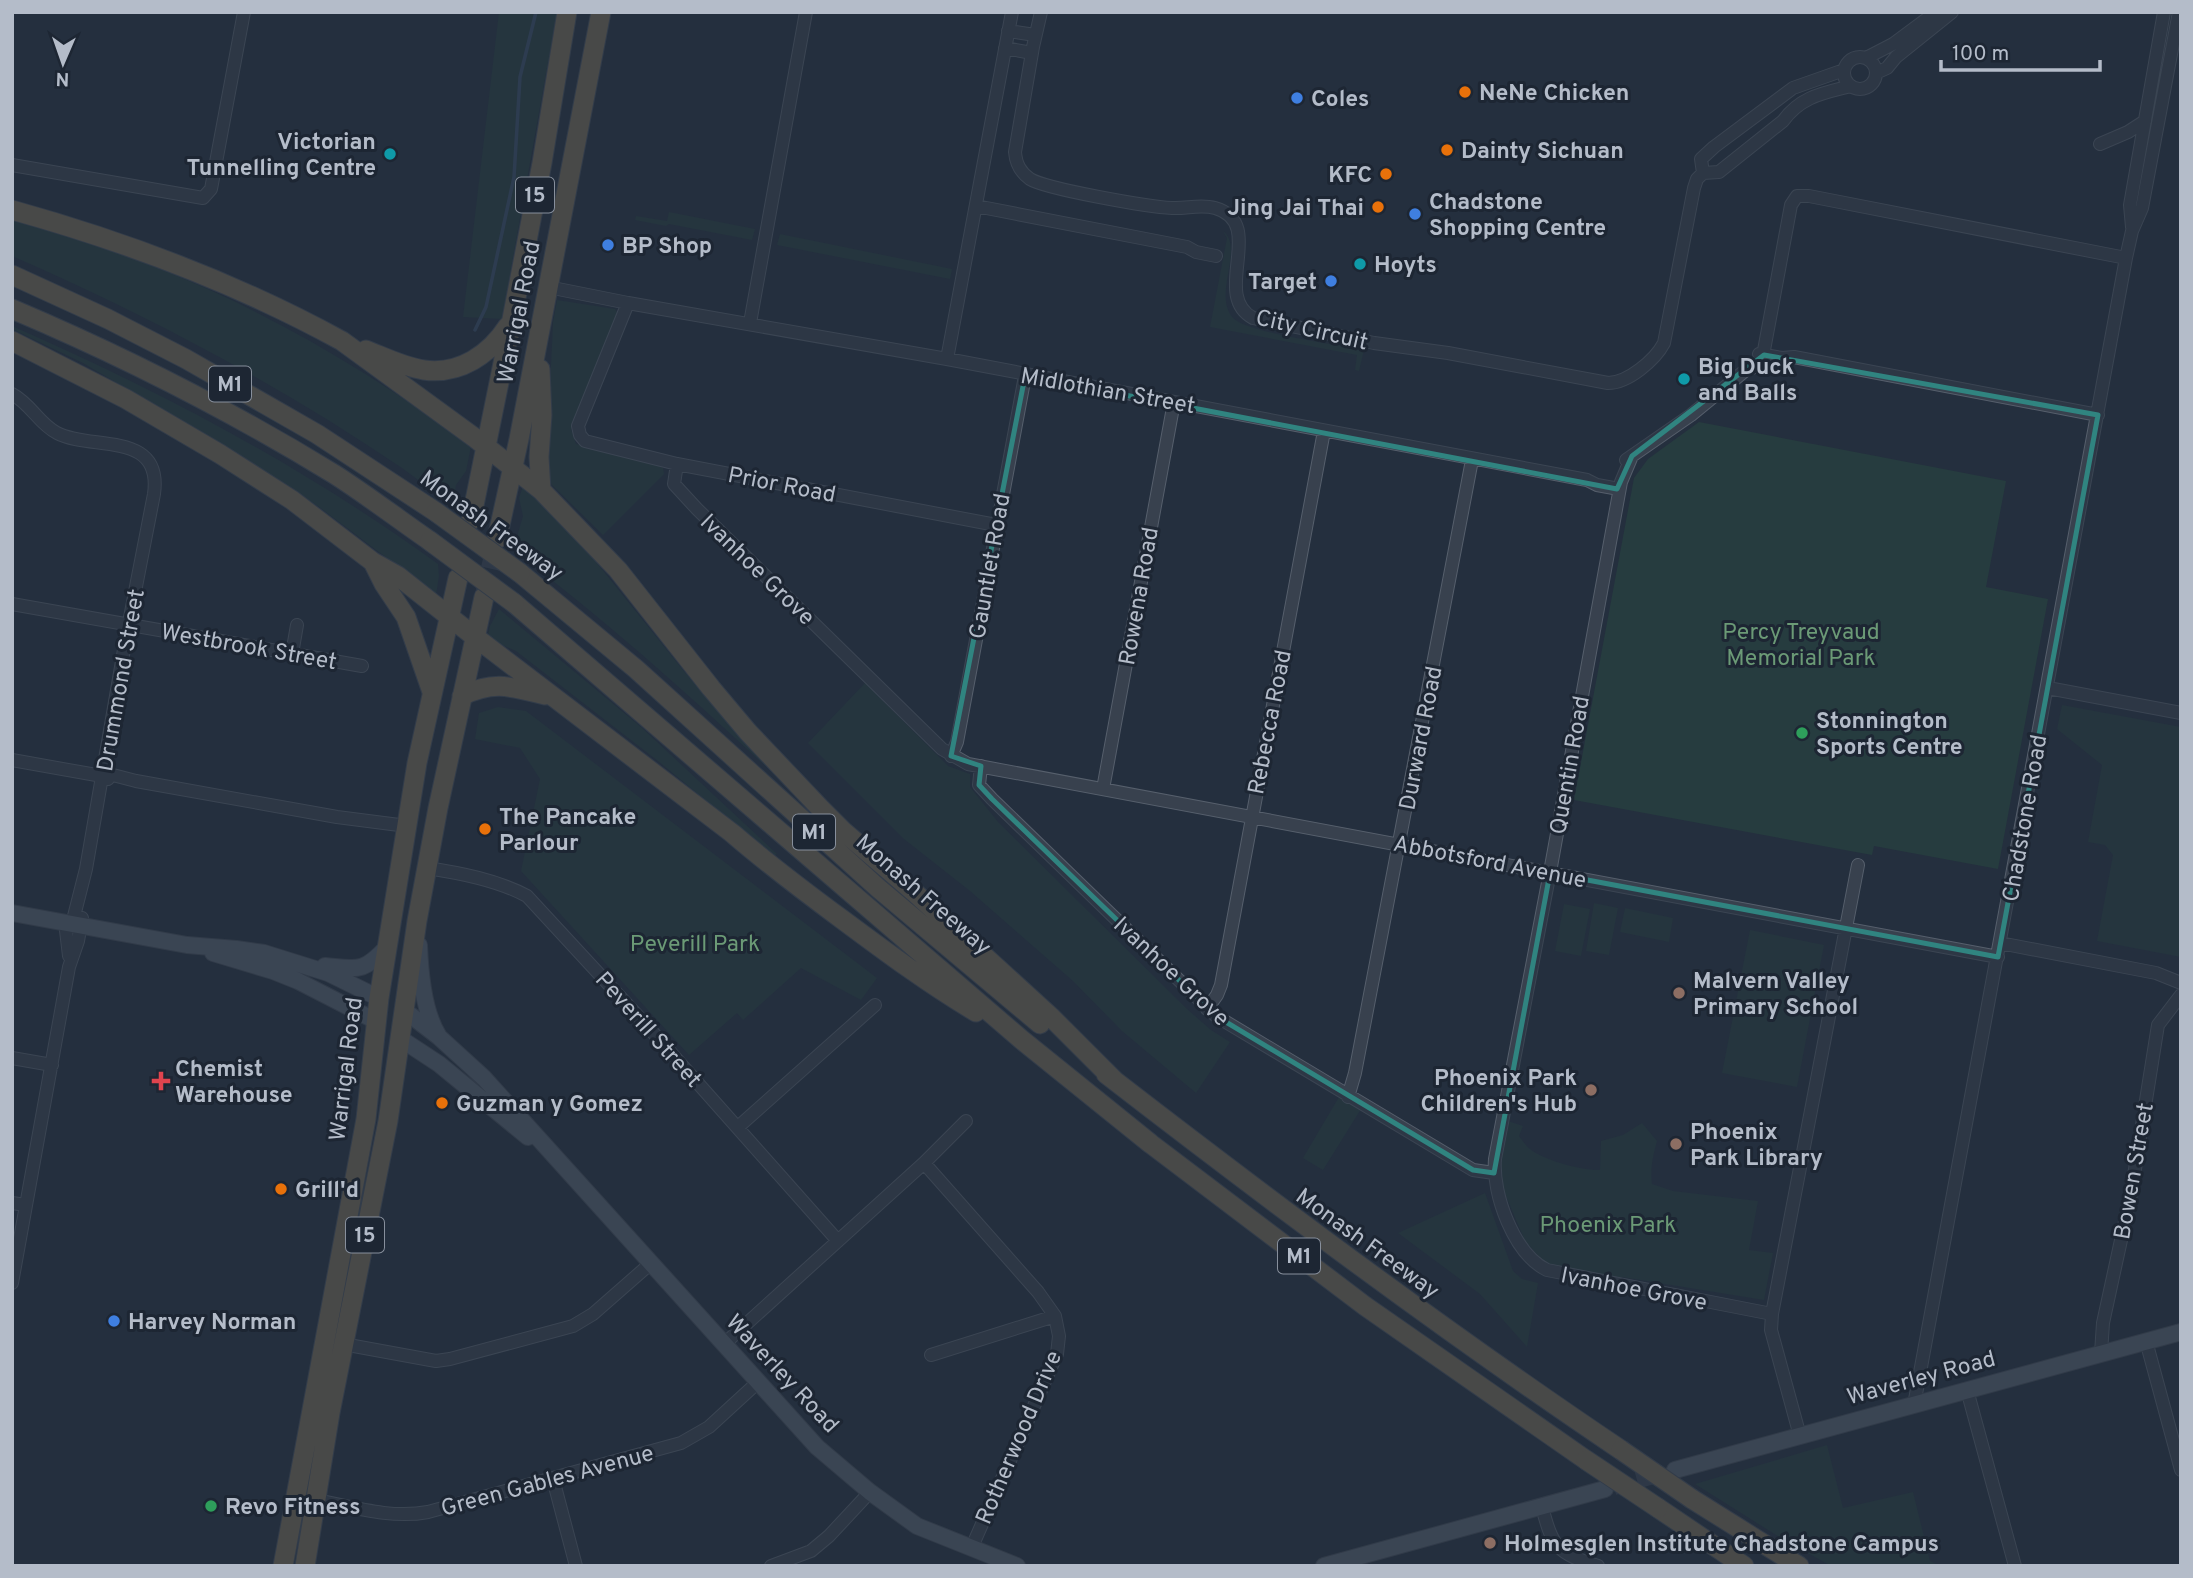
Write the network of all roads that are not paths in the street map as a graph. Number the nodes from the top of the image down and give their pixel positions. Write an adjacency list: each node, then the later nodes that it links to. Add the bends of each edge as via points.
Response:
1 (244, 12): 21 (street, via 211,189 203,198)
2 (567, 12): 32 (highway, Warrigal Road / 15)
3 (601, 12): 29 (highway, Warrigal Road / 15)
4 (806, 12): 33 (street)
5 (1012, 12): 11 (street)
6 (1041, 12): 12 (street, City Circuit)
7 (1936, 12): 15 (street)
8 (1952, 12): 17 (street)
9 (2164, 12): 19 (street, Chadstone Road)
10 (2179, 12): 25 (street, Chadstone Road, via 2141,208)
11 (1008, 31): 12 (street); 13 (street)
12 (1035, 35): 14 (street, City Circuit)
13 (1005, 48): 14 (street); 23 (street)
14 (1032, 53): 22 (street, City Circuit, via 1015,152 1017,165 1029,178 1158,207 1221,210 1237,230 1236,296 1249,316 1374,344 1599,382 1624,381 1652,360 1664,343 1694,188)
15 (1866, 58): 16 (street, via 1854,58); 17 (street)
16 (1844, 69): 18 (street); 22 (street, City Circuit, via 1785,94 1705,154)
17 (1876, 73): 18 (street, via 1866,88)
18 (1852, 86): 22 (street, via 1806,99 1719,172)
19 (2145, 121): 20 (street); 25 (street, Chadstone Road, via 2130,205)
20 (2100, 144)
21 (12, 165)
22 (1703, 173)
23 (976, 206): 26 (street); 38 (street)
24 (12, 210): 36 (highway, via 187,268)
25 (2132, 231): 27 (street, Chadstone Road)
26 (1216, 256)
27 (2126, 258): 37 (street, via 1797,195 1791,205); 42 (street, Chadstone Road)
28 (12, 275): 100 (highway, Monash Freeway / M1, bridge, via 186,359 317,434 520,573 636,669 878,888)
29 (548, 287): 30 (street, Midlothian Street); 34 (highway, Warrigal Road / 15)
30 (628, 303): 33 (street, Midlothian Street); 46 (street, Prior Road, via 578,426 580,435 585,441)
31 (12, 309): 97 (highway, Monash Freeway / M1, bridge, via 164,379 246,424 335,475 430,541 514,603)
32 (512, 319): 36 (highway, via 483,355 448,369 423,370); 44 (highway, Warrigal Road / 15)
33 (750, 323): 38 (street, Midlothian Street)
34 (539, 338): 47 (highway, Warrigal Road / 15); 49 (highway)
35 (12, 341): 53 (highway, via 220,454 292,500)
36 (342, 341): 44 (highway)
37 (1763, 353): 42 (street, via 1784,352); 48 (street, Quentin Road, via 1755,367 1632,456)
38 (947, 359): 39 (street, Midlothian Street)
39 (1025, 376): 41 (street, Midlothian Street); 51 (street, Gauntlet Road)
40 (12, 394): 58 (street, Drummond Street, via 58,434 133,449 152,470 155,487)
41 (1174, 402): 43 (street, Midlothian Street); 73 (street, Rowena Road)
42 (2098, 415): 65 (street, Chadstone Road)
43 (1324, 431): 45 (street, Midlothian Street); 74 (street, Rebecca Road)
44 (486, 446): 47 (highway); 50 (highway, Warrigal Road / 15)
45 (1472, 460): 48 (street, Midlothian Street); 76 (street, Durward Road)
46 (677, 464): 51 (street, Prior Road); 69 (street, Ivanhoe Grove, via 674,484 697,509)
47 (513, 467): 49 (highway); 52 (highway, Warrigal Road / 15)
48 (1620, 485): 79 (street, Quentin Road)
49 (541, 490): 100 (highway, via 618,570 748,732 812,800 1051,1017)
50 (471, 520)
51 (996, 525): 69 (street, Gauntlet Road)
52 (497, 539)
53 (373, 562): 57 (highway); 64 (highway, via 405,617)
54 (457, 578): 57 (highway, Warrigal Road / 15)
55 (484, 597): 60 (highway, Warrigal Road / 15)
56 (12, 604): 58 (street, Westbrook Street)
57 (449, 617): 60 (highway); 64 (highway, Warrigal Road / 15)
58 (129, 625): 61 (street, Westbrook Street); 72 (street, Drummond Street)
59 (297, 625): 61 (street)
60 (475, 638): 63 (highway, Warrigal Road / 15); 67 (highway)
61 (292, 654): 62 (street, Westbrook Street)
62 (362, 666)
63 (467, 673): 64 (highway, via 450,671); 66 (highway, Warrigal Road / 15)
64 (434, 685): 75 (highway, Warrigal Road / 15)
65 (2048, 688): 68 (street); 86 (street, Chadstone Road)
66 (462, 696): 67 (highway, via 494,685); 78 (highway, Warrigal Road / 15)
67 (554, 698): 97 (highway, via 873,943)
68 (2181, 713)
69 (951, 756): 71 (street, Ivanhoe Grove)
70 (12, 760): 72 (street)
71 (981, 766): 73 (street, Abbotsford Avenue); 92 (street, Ivanhoe Grove, via 979,785 992,799)
72 (102, 776): 75 (street); 82 (street, Drummond Street, via 82,890 84,905)
73 (1103, 789): 74 (street, Abbotsford Avenue)
74 (1251, 817): 76 (street, Abbotsford Avenue); 92 (street, Rebecca Road, via 1221,985)
75 (407, 826): 85 (highway, Warrigal Road / 15)
76 (1400, 844): 79 (street, Abbotsford Avenue); 101 (street, Durward Road)
77 (1858, 865): 83 (street)
78 (427, 867): 81 (highway, Warrigal Road / 15); 103 (street, Peverill Street, via 527,896)
79 (1550, 872): 83 (street, Abbotsford Avenue); 106 (street, Quentin Road)
80 (12, 913): 82 (main road, Waverley Road)
81 (418, 921): 93 (highway, Warrigal Road / 15); 95 (main road, via 420,963 431,1021)
82 (73, 924): 84 (main road, Waverley Road); 99 (street, Drummond Street)
83 (1846, 928): 86 (street, Abbotsford Avenue); 112 (street)
84 (187, 945): 87 (main road, Waverley Road, via 236,948); 94 (main road, Waverley Road, via 298,981)
85 (387, 947): 87 (main road, via 362,968); 90 (highway, Warrigal Road / 15)
86 (1999, 950): 88 (street, Abbotsford Avenue, via 2157,973); 122 (street, Chadstone Road)
87 (298, 962): 90 (main road, Waverley Road)
88 (2181, 983)
89 (2181, 995): 118 (street, Bowen Street, via 2158,1025)
90 (379, 998): 93 (highway, Waverley Road); 94 (highway, Warrigal Road / 15)
91 (875, 1005): 103 (street)
92 (1207, 1009): 101 (street, Ivanhoe Grove)
93 (405, 1011): 95 (main road, Waverley Road); 96 (highway, Warrigal Road / 15)
94 (376, 1021): 96 (highway, Waverley Road); 132 (highway, Warrigal Road / 15, via 366,1119)
95 (439, 1037): 104 (main road, Waverley Road, via 484,1078)
96 (401, 1039): 104 (main road, Waverley Road); 116 (highway, Warrigal Road / 15)
97 (1021, 1040): 139 (highway, Monash Freeway / M1, bridge, via 1355,1298)
98 (12, 1058): 99 (street)
99 (51, 1065): 108 (street, Drummond Street)
100 (1115, 1082): 140 (highway, Monash Freeway / M1, bridge, via 1272,1203 1537,1394)
101 (1348, 1097): 106 (street, Ivanhoe Grove, via 1473,1170)
102 (966, 1121): 105 (street)
103 (738, 1127): 109 (street, Peverill Street)
104 (556, 1157): 110 (main road, Waverley Road)
105 (924, 1163): 109 (street); 113 (street, Rotherwood Drive)
106 (1494, 1172): 112 (street, Ivanhoe Grove, via 1518,1245 1539,1267)
107 (12, 1203): 108 (street)
108 (26, 1205): 111 (street, Drummond Street)
109 (838, 1241): 117 (street)
110 (650, 1264): 116 (street, via 573,1326 450,1359 436,1361); 117 (main road, Waverley Road)
111 (12, 1283)
112 (1772, 1314): 123 (street, via 1771,1330)
113 (1055, 1316): 119 (street); 131 (street, Rotherwood Drive, via 1057,1354)
114 (2181, 1332): 115 (main road, Waverley Road)
115 (2146, 1341): 118 (main road, Waverley Road); 125 (street)
116 (343, 1344): 129 (highway, Warrigal Road / 15)
117 (723, 1345): 120 (main road, Waverley Road)
118 (2101, 1353): 121 (main road, Waverley Road)
119 (931, 1355)
120 (757, 1383): 126 (street, Green Gables Avenue, via 709,1427 681,1443); 128 (main road, Waverley Road, via 817,1447)
121 (1967, 1390): 122 (main road, Waverley Road); 141 (street)
122 (1914, 1405): 123 (main road, Waverley Road)
123 (1800, 1436): 124 (main road, Waverley Road)
124 (1675, 1470)
125 (2181, 1470)
126 (553, 1479): 129 (street, Green Gables Avenue, via 407,1515); 134 (street)
127 (1605, 1489): 130 (main road)
128 (870, 1492): 131 (main road, Waverley Road, via 917,1526); 135 (street, via 811,1551)
129 (316, 1500): 133 (highway, Warrigal Road / 15)
130 (1542, 1507): 137 (main road); 138 (street, via 1555,1545 1571,1558)
131 (971, 1549): 136 (main road, Waverley Road)
132 (283, 1566)
133 (305, 1566)
134 (576, 1566)
135 (771, 1566)
136 (1017, 1566)
137 (1324, 1566)
138 (1598, 1566)
139 (1744, 1566)
140 (1799, 1566)
141 (2015, 1566)

